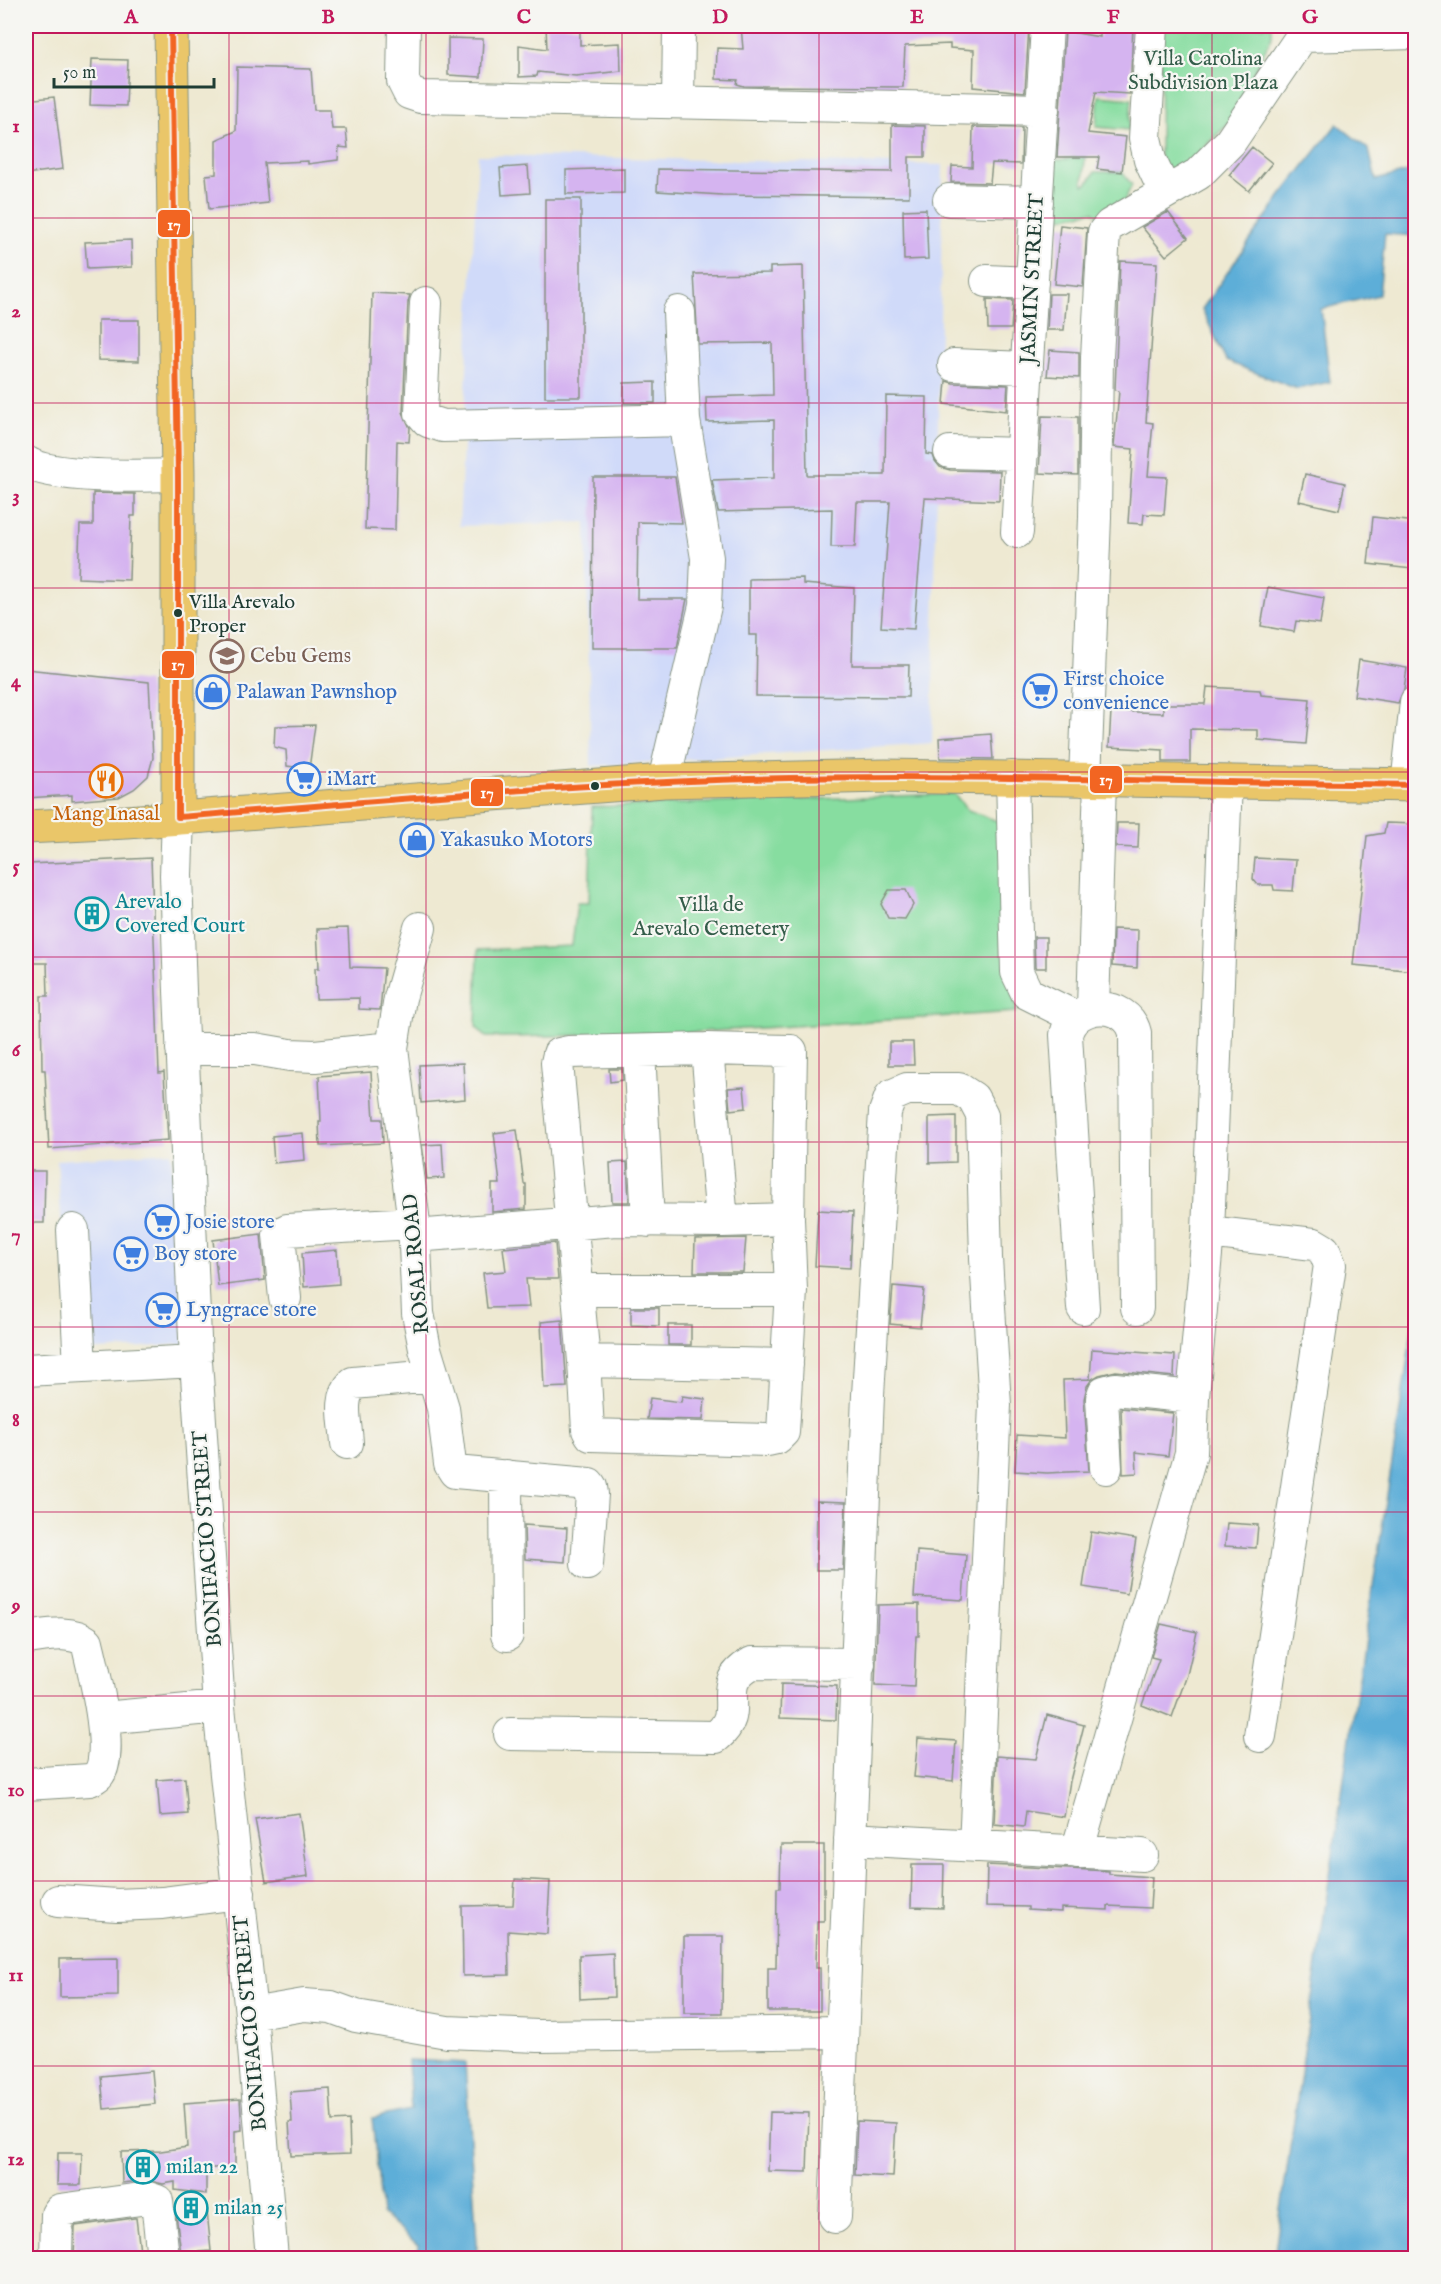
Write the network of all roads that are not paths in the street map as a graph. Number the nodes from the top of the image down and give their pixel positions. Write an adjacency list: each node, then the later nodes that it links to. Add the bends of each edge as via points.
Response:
1 (171, 26): 23 (main road)
2 (404, 26): 8 (street, via 404,81 409,93 422,97)
3 (679, 26): 8 (street)
4 (1047, 26): 9 (street, JASMIN STREET)
5 (1152, 26): 10 (street, via 1145,138 1150,160)
6 (1302, 31): 7 (street); 10 (street, via 1230,142 1198,174)
7 (1416, 33)
8 (678, 102): 9 (street)
9 (1043, 110): 12 (street, JASMIN STREET)
10 (1166, 192): 27 (street, via 1110,225 1102,241 1097,357)
11 (949, 200): 12 (street)
12 (1037, 202): 14 (street, JASMIN STREET)
13 (987, 281): 14 (street)
14 (1032, 283): 18 (street, JASMIN STREET)
15 (426, 303): 19 (street, via 421,413 428,421 443,426)
16 (679, 312): 19 (street)
17 (954, 365): 18 (street)
18 (1027, 368): 21 (street, JASMIN STREET)
19 (684, 420): 28 (street, via 707,558 705,606)
20 (950, 452): 21 (street)
21 (1022, 454): 24 (street, JASMIN STREET)
22 (26, 462): 23 (street, via 59,472)
23 (178, 475): 31 (main road)
24 (1017, 532)
25 (1416, 702): 30 (street)
26 (1012, 777): 27 (main road); 28 (main road); 34 (street, via 1017,972 1028,993)
27 (1093, 780): 29 (main road); 34 (street)
28 (664, 781): 31 (main road)
29 (1226, 782): 30 (main road); 45 (street)
30 (1411, 785)
31 (178, 818): 32 (main road); 35 (street, BONIFACIO STREET)
32 (26, 827)
33 (420, 928): 36 (street, ROSAL ROAD, via 400,998)
34 (1084, 1013): 49 (street, via 1068,1027 1066,1035); 50 (street, via 1117,1011 1125,1015 1135,1033)
35 (182, 1048): 36 (street, via 255,1049 315,1056); 51 (street, BONIFACIO STREET)
36 (392, 1048): 44 (street, ROSAL ROAD)
37 (707, 1049): 38 (street); 39 (street, via 791,1051); 41 (street)
38 (639, 1051): 40 (street); 42 (street, via 559,1054)
39 (788, 1219): 41 (street); 47 (street)
40 (648, 1221): 41 (street); 42 (street)
41 (722, 1221)
42 (572, 1224): 44 (street); 46 (street)
43 (73, 1230): 54 (street)
44 (414, 1230): 48 (street, via 287,1230 279,1235); 56 (street, ROSAL ROAD, via 418,1313)
45 (1208, 1232): 57 (street); 68 (street, via 1314,1244 1324,1250 1330,1265)
46 (578, 1290): 47 (street); 52 (street)
47 (790, 1290): 53 (street)
48 (285, 1298)
49 (1083, 1308)
50 (1137, 1308)
51 (196, 1361): 54 (street); 65 (street, BONIFACIO STREET)
52 (584, 1361): 53 (street); 53 (street, via 591,1435 768,1440 783,1432)
53 (787, 1365)
54 (80, 1367): 55 (street)
55 (26, 1370)
56 (433, 1376): 58 (street, via 353,1383 344,1397); 60 (street, ROSAL ROAD, via 444,1408 451,1468 455,1472)
57 (1192, 1397): 59 (street, via 1115,1389 1104,1392); 72 (street, via 1191,1453)
58 (347, 1443)
59 (1106, 1468)
60 (506, 1476): 61 (street, ROSAL ROAD, via 589,1484 592,1494); 62 (street)
61 (587, 1564)
62 (507, 1635)
63 (26, 1638): 66 (street, via 71,1634 87,1642)
64 (859, 1664): 67 (street, via 752,1663 737,1671 731,1684 731,1717 716,1737); 70 (street); 71 (street, via 868,1395 885,1112 891,1096 907,1089 959,1089 973,1098 982,1115 995,1405)
65 (219, 1707): 66 (street); 74 (street, BONIFACIO STREET)
66 (104, 1718): 69 (street, via 103,1766 97,1776 90,1780)
67 (510, 1734)
68 (1260, 1736)
69 (26, 1784)
70 (850, 1839): 71 (street); 77 (street)
71 (975, 1846): 72 (street)
72 (1077, 1852): 73 (street)
73 (1142, 1855)
74 (239, 1893): 75 (street, via 162,1904); 76 (street, BONIFACIO STREET)
75 (58, 1900)
76 (251, 2014): 77 (street, via 304,2005 331,2007 356,2016 447,2032 538,2036); 81 (street, BONIFACIO STREET)
77 (842, 2032): 78 (street)
78 (835, 2217)
79 (56, 2259): 80 (street, via 60,2210 148,2198 157,2201)
80 (163, 2259)
81 (272, 2259)

